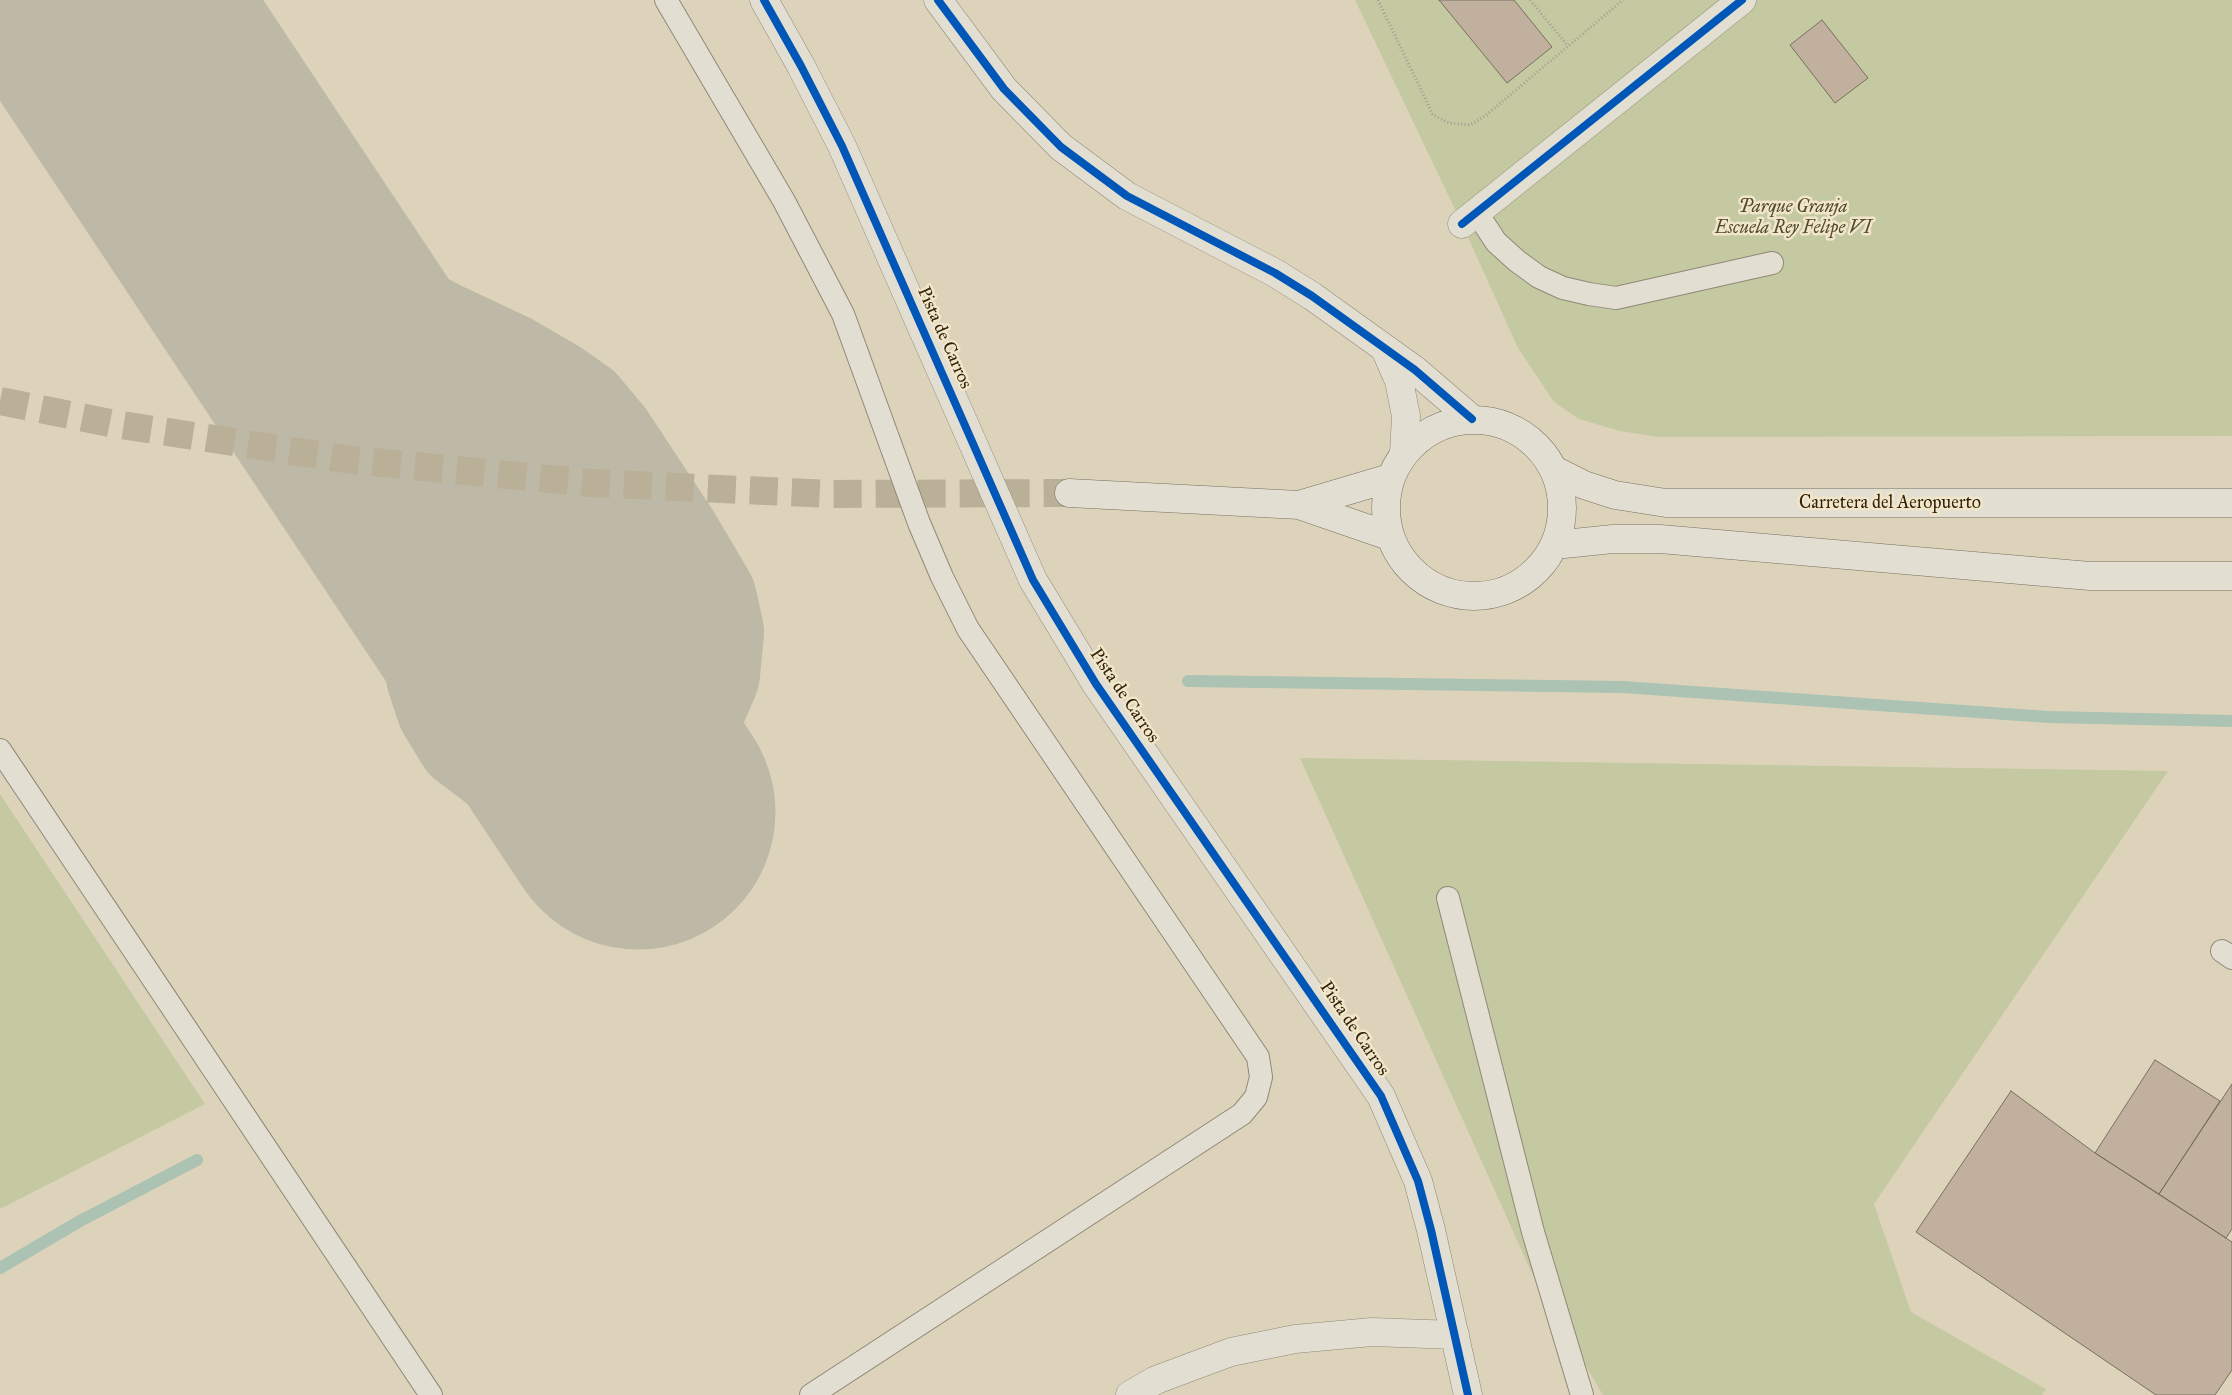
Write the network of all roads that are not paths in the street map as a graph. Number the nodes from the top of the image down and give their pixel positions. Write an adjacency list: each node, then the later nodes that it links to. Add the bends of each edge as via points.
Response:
1 (666, 0): 22 (lane, via 784,201 843,314 919,523 968,629 1258,1056 1261,1077 1256,1097 1242,1114)
2 (764, 0): 20 (street, Pista de Carros, via 842,146 1033,580 1096,684 1381,1096 1418,1181)
3 (938, 0): 7 (street, via 1004,90 1061,147 1127,196 1275,273)
4 (1742, 0): 5 (street)
5 (1469, 219): 6 (lane, via 1539,277 1563,288 1616,298)
6 (1772, 263)
7 (1384, 347): 8 (street); 9 (street, via 1401,389 1406,416)
8 (1472, 419): 9 (street, via 1446,423 1423,435); 10 (street, via 1506,425 1534,443)
9 (1404, 452): 11 (street)
10 (1554, 470): 13 (street, Carretera del Aeropuerto, via 1584,485 1615,495 1666,503); 16 (street, via 1561,488 1562,508)
11 (1390, 478): 14 (street); 15 (street, via 1385,497)
12 (1069, 492): 14 (street)
13 (2232, 503)
14 (1299, 506): 15 (street)
15 (1389, 536): 16 (street, via 1410,569 1433,586 1460,595 1488,595 1516,586 1538,569)
16 (1554, 545): 17 (street, via 1613,539 1660,539 2090,576)
17 (2232, 576)
18 (0, 750): 21 (lane)
19 (1448, 898): 25 (lane, via 1533,1232)
20 (1455, 1335): 23 (street, via 1372,1332 1295,1339 1230,1352 1156,1380); 24 (street, Pista de Carros)
21 (432, 1395)
22 (811, 1395)
23 (1130, 1395)
24 (1468, 1395)
25 (1582, 1395)

